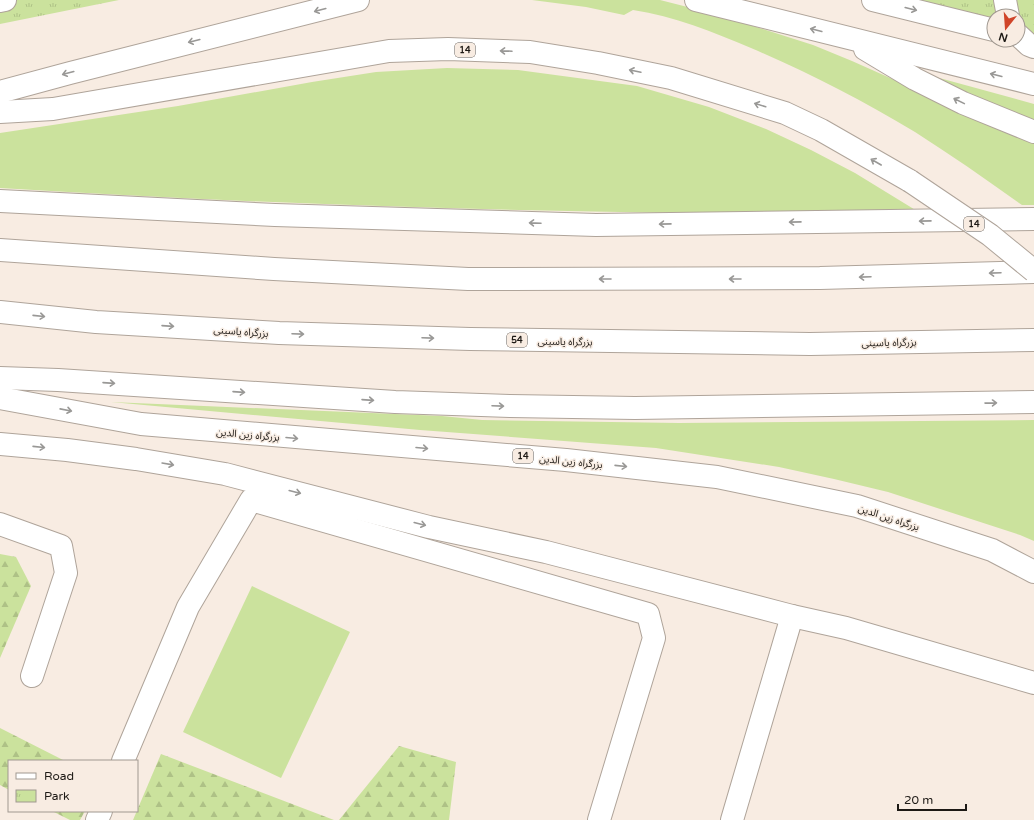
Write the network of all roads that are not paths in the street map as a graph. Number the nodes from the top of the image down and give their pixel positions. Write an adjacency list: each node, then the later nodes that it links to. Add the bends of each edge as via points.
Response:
1 (5, 0): 5 (main road)
2 (358, 0): 9 (main road, one-way to 9)
3 (696, 0): 7 (main road, one-way to 3)
4 (873, 0): 6 (main road, one-way to 6)
5 (0, 1)
6 (986, 28)
7 (843, 37): 8 (main road, one-way to 7); 11 (main road, one-way to 7, via 956,100)
8 (1034, 84)
9 (0, 92)
10 (0, 112): 15 (main road, 14, one-way to 10, bridge, via 990,235 910,181 821,130 785,113 671,78 530,52 448,49 389,51 53,109)
11 (1034, 132)
12 (0, 201): 13 (main road, one-way to 12, via 596,225 275,215)
13 (1034, 219)
14 (0, 250): 15 (main road, one-way to 14, via 820,278 468,279 274,269)
15 (1034, 271)
16 (0, 312): 17 (main road, بزرگراه یاسینی / 54, one-way to 17, via 96,322 279,333 462,339 810,344)
17 (1034, 340)
18 (0, 378): 20 (main road, one-way to 20, via 395,402 510,406 635,408)
19 (0, 398): 23 (main road, بزرگراه زین الدین / 14, one-way to 23, via 141,424 566,460 717,477 857,506 992,550)
20 (1034, 402)
21 (0, 444): 24 (main road, one-way to 24, via 136,459 225,474 429,527 546,552)
22 (0, 524): 25 (main road, via 61,546 66,573)
23 (1034, 572)
24 (792, 616): 26 (main road, via 846,628); 29 (main road)
25 (32, 676)
26 (1034, 683)
27 (123, 760): 28 (main road, via 188,607 251,500 648,614 654,638)
28 (599, 820)
29 (732, 820)

